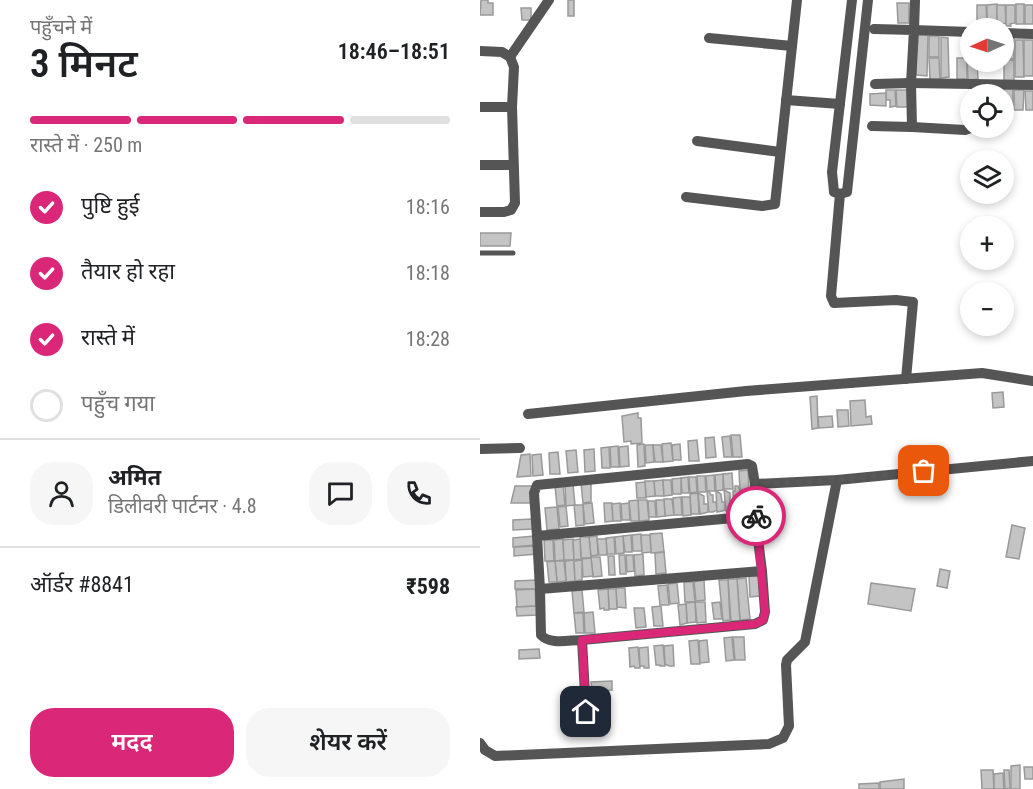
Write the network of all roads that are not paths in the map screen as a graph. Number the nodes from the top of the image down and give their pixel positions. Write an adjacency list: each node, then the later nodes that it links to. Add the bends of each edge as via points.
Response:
1 (549, 0): 14 (street)
2 (797, 0): 12 (street)
3 (852, 0): 21 (street)
4 (868, 0): 31 (street, via 847,192)
5 (915, 0): 7 (street)
6 (874, 29): 7 (street)
7 (914, 30): 8 (street); 15 (street)
8 (960, 32)
9 (1014, 33): 10 (street)
10 (1033, 34)
11 (710, 38): 12 (street)
12 (792, 46): 20 (street)
13 (480, 51): 14 (street, via 496,51)
14 (510, 57): 23 (street, via 514,67)
15 (911, 83): 16 (street); 19 (street); 25 (street)
16 (875, 84)
17 (1033, 85): 18 (street)
18 (1014, 86)
19 (960, 88)
20 (786, 100): 21 (street); 28 (street)
21 (840, 104): 31 (street, via 832,184 834,192)
22 (480, 107): 23 (street)
23 (512, 107): 30 (street)
24 (872, 126): 25 (street)
25 (912, 127): 26 (street)
26 (960, 130)
27 (697, 141): 28 (street)
28 (780, 152): 32 (street, via 775,204 762,206)
29 (480, 165): 30 (street)
30 (513, 165): 33 (street, via 513,207 504,212)
31 (840, 194): 36 (street, via 831,296 834,303 913,302)
32 (686, 197)
33 (480, 212)
34 (480, 253): 35 (lane)
35 (513, 253)
36 (906, 379): 37 (street, via 982,373); 38 (street)
37 (1033, 381)
38 (528, 414)
39 (520, 448): 40 (street)
40 (480, 449)
41 (1033, 460): 42 (street)
42 (837, 480): 43 (street); 50 (street, via 805,642 787,660 789,726 783,738 769,744 495,756)
43 (755, 484): 44 (street); 45 (street, via 752,466 748,464 537,485)
44 (756, 516): 45 (street); 46 (street)
45 (537, 536): 47 (street)
46 (762, 571): 47 (street); 48 (street, via 765,612 763,620 755,624)
47 (540, 590): 48 (street, via 539,629 544,639)
48 (582, 640): 49 (street)
49 (586, 712)
50 (480, 743)

